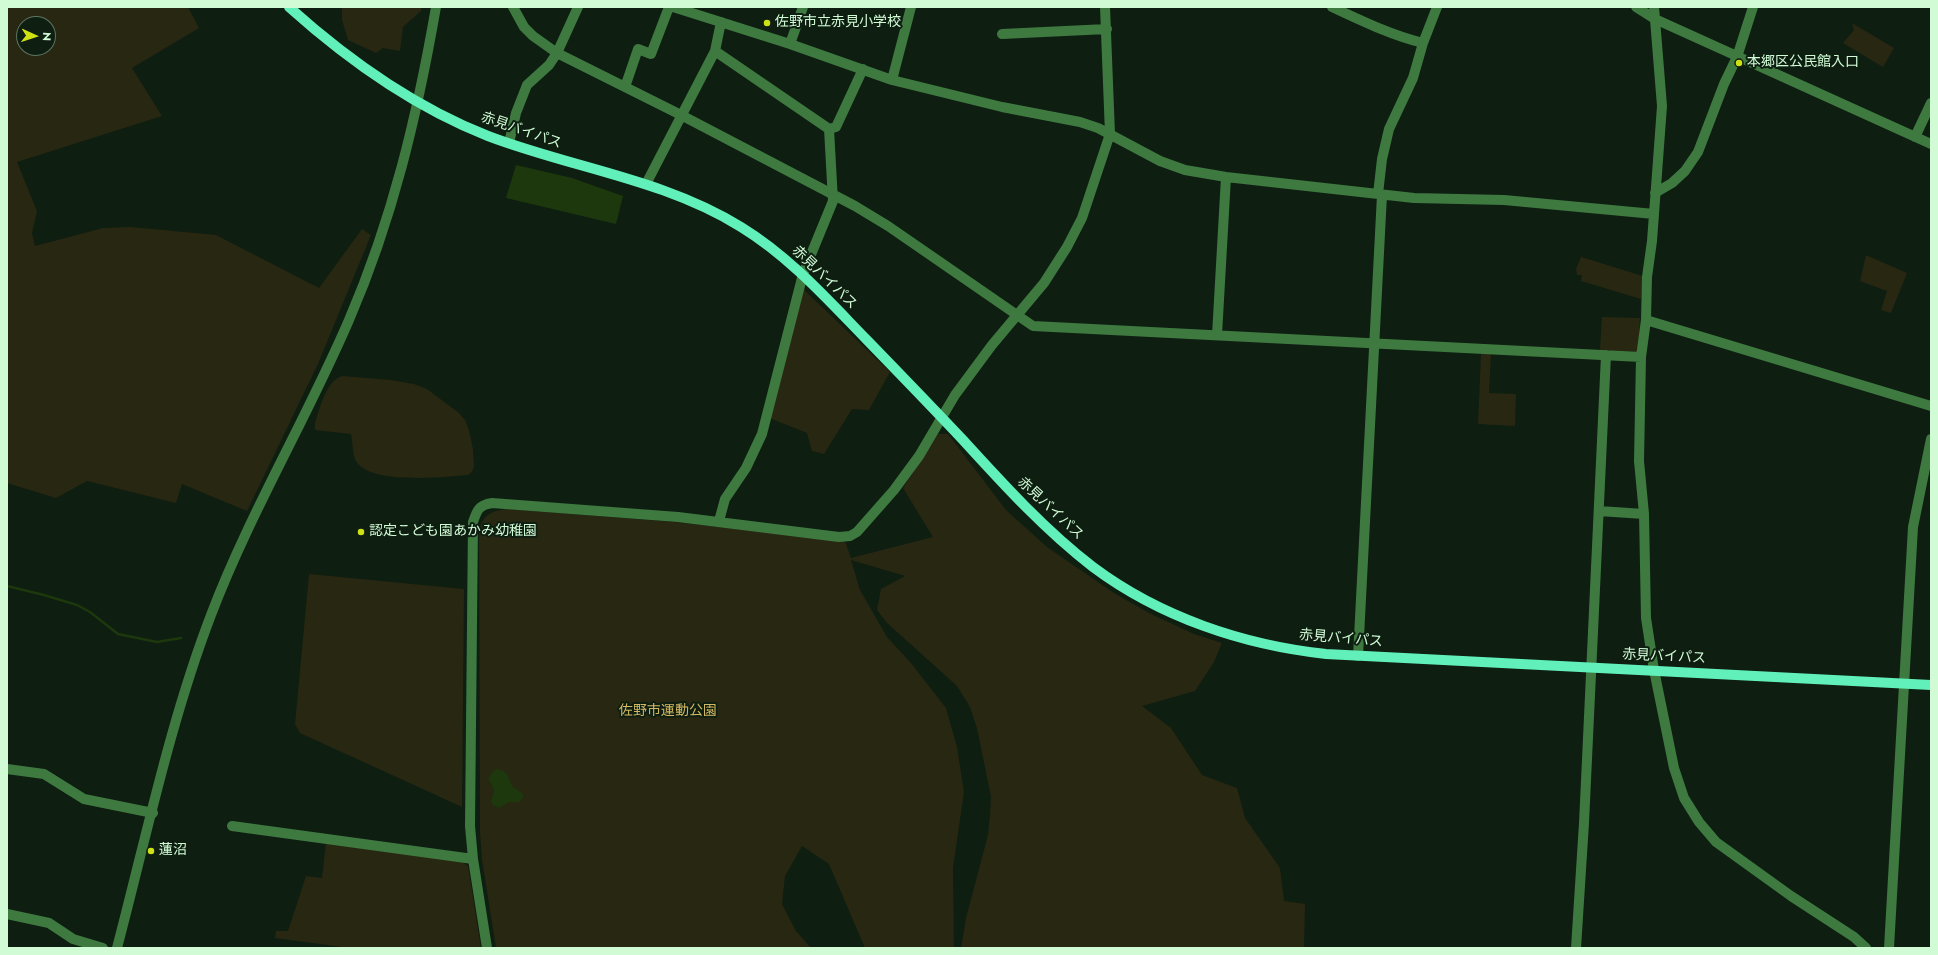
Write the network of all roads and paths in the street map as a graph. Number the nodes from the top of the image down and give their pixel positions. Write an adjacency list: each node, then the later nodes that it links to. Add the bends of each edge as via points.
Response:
1 (289, 7): 28 (main road, 赤見バイパス, via 348,56)
2 (436, 7): 28 (street)
3 (513, 7): 22 (street, via 524,27)
4 (578, 7): 22 (street)
5 (669, 7): 26 (street, via 652,54 638,49)
6 (673, 7): 16 (street)
7 (804, 7): 20 (street)
8 (911, 7): 25 (street)
9 (1105, 7): 17 (street)
10 (1332, 7): 19 (street, via 1372,26)
11 (1437, 7): 19 (street)
12 (1636, 7): 15 (street)
13 (1654, 7): 15 (street)
14 (1752, 7): 23 (street)
15 (1655, 19): 23 (street); 37 (street, via 1662,106)
16 (721, 22): 20 (street); 21 (street)
17 (1107, 29): 18 (street); 31 (street)
18 (1002, 34)
19 (1423, 43): 39 (street, via 1413,78 1389,129 1382,159)
20 (790, 44): 24 (street)
21 (715, 50): 29 (street); 30 (street)
22 (557, 53): 26 (street); 33 (street, via 549,65 527,85 516,113)
23 (1737, 57): 32 (street); 37 (street, via 1693,161 1672,183)
24 (862, 69): 25 (street); 30 (street, via 836,127)
25 (892, 80): 31 (street, via 1002,107 1080,122)
26 (625, 87): 29 (street)
27 (1931, 103): 32 (street)
28 (419, 104): 33 (main road, 赤見バイパス, via 469,128); 60 (street, via 393,199 364,283 327,368 237,552 211,616 174,726)
29 (681, 115): 36 (street); 38 (street)
30 (829, 130): 38 (street)
31 (1110, 134): 35 (street, via 1160,161 1185,170); 42 (street, via 1082,218 1067,247)
32 (1914, 137): 34 (street)
33 (509, 143): 36 (main road, 赤見バイパス)
34 (1931, 144)
35 (1226, 177): 39 (street); 44 (street)
36 (646, 184): 41 (main road, 赤見バイパス, via 685,198 723,216 758,238)
37 (1655, 193): 40 (street)
38 (832, 194): 41 (street, via 831,208); 42 (street, via 888,226)
39 (1380, 194): 40 (street, via 1414,198 1504,200); 45 (street)
40 (1654, 214): 43 (street, via 1647,277)
41 (803, 274): 49 (main road, 赤見バイパス); 53 (street, via 762,434 746,468 725,499)
42 (1018, 316): 44 (street, via 1033,326); 49 (street, via 959,389)
43 (1646, 320): 47 (street); 48 (street)
44 (1217, 335): 45 (street)
45 (1375, 344): 46 (street); 54 (street)
46 (1606, 355): 47 (street); 51 (street)
47 (1641, 357): 52 (street, via 1639,460)
48 (1931, 406)
49 (942, 418): 53 (street, via 894,490 864,525 850,536); 54 (main road, 赤見バイパス, via 1052,533 1095,568 1148,601 1199,625 1251,640 1302,651)
50 (1931, 439): 57 (street, via 1913,527)
51 (1599, 511): 52 (street); 55 (street)
52 (1644, 514): 56 (street, via 1646,618)
53 (719, 521): 62 (street, via 492,503 484,504 477,510 473,522 470,826)
54 (1358, 656): 55 (main road, 赤見バイパス)
55 (1590, 668): 56 (main road, 赤見バイパス); 67 (street)
56 (1654, 670): 57 (main road, 赤見バイパス); 68 (street, via 1679,785 1684,798 1705,831 1729,853 1854,937)
57 (1904, 684): 58 (main road, 赤見バイパス); 69 (street)
58 (1931, 686)
59 (7, 769): 60 (street, via 44,774 84,799)
60 (153, 813): 65 (street)
61 (232, 826): 62 (street)
62 (472, 859): 66 (street)
63 (7, 914): 64 (street, via 48,923 73,940)
64 (103, 948)
65 (117, 948)
66 (487, 948)
67 (1576, 948)
68 (1866, 948)
69 (1889, 948)

